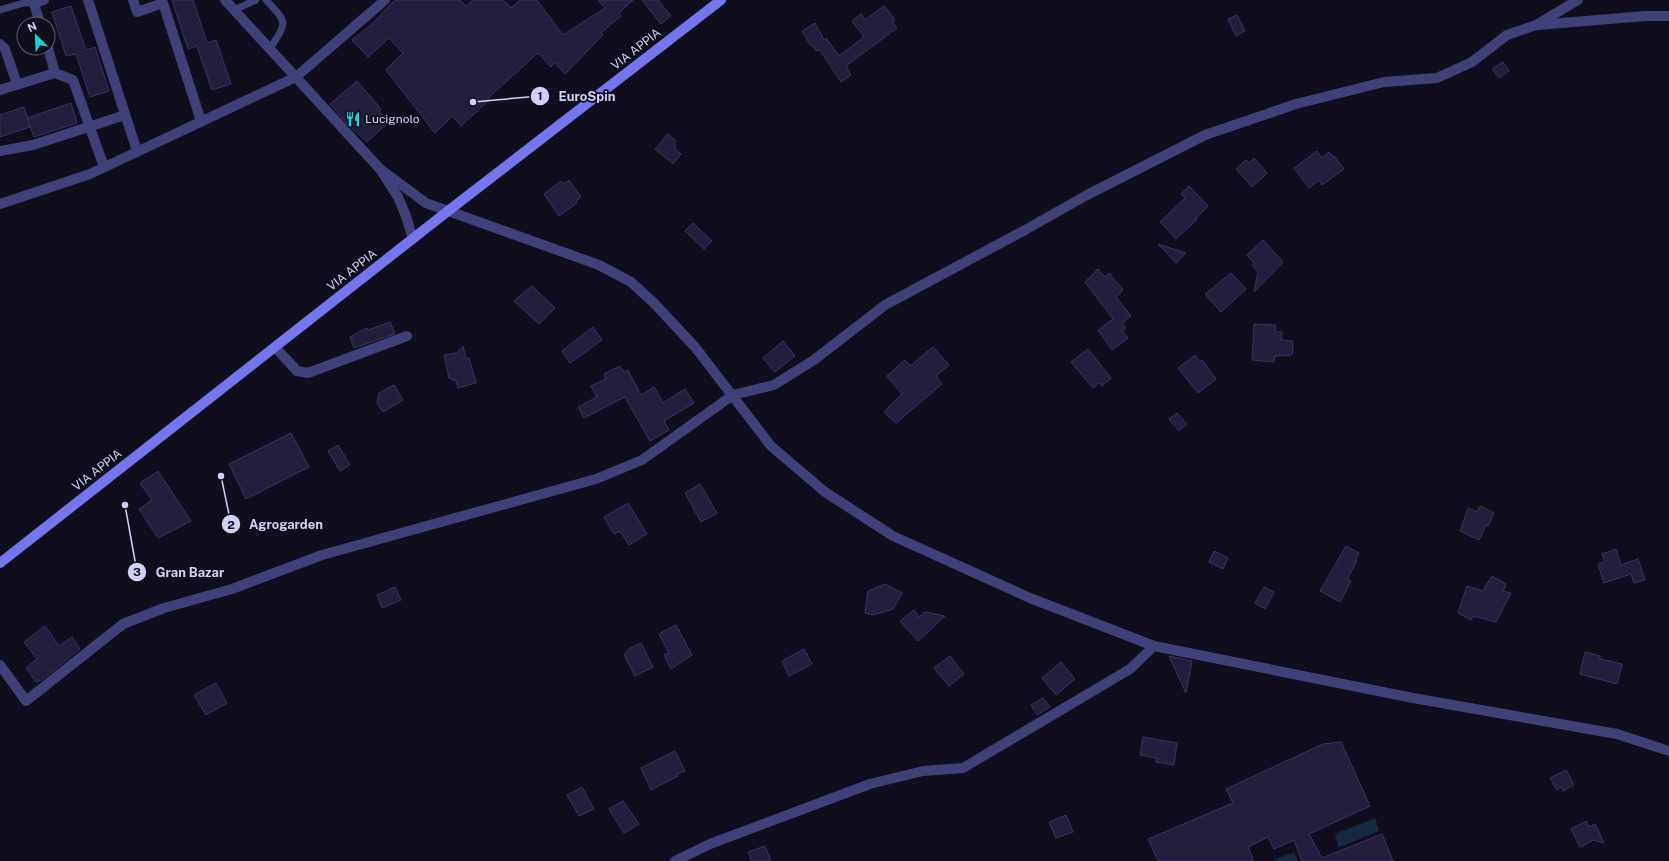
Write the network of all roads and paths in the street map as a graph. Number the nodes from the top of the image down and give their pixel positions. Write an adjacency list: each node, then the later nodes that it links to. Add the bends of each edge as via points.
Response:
1 (88, 0): 22 (street)
2 (132, 0): 23 (street, via 137,12 163,3)
3 (225, 0): 11 (street)
4 (256, 0): 11 (lane)
5 (266, 0): 16 (lane, via 283,21)
6 (385, 0): 19 (street)
7 (721, 0): 30 (main road, VIA APPIA)
8 (1578, 0): 14 (street)
9 (39, 2): 10 (lane, via 24,3); 12 (street)
10 (0, 10)
11 (234, 10): 16 (street)
12 (40, 16)
13 (1669, 16): 14 (street)
14 (1536, 25): 34 (street, via 1507,35 1472,62 1437,78 1384,82 1296,104 1205,135 1086,195 885,306 814,360 774,385)
15 (0, 44): 20 (street, via 5,49)
16 (270, 48): 19 (street)
17 (50, 56): 18 (street)
18 (55, 73): 20 (street); 24 (street, via 73,80)
19 (296, 77): 23 (street); 28 (street)
20 (17, 84): 21 (street)
21 (0, 90)
22 (125, 115): 24 (street); 26 (street)
23 (201, 121): 26 (street)
24 (89, 127): 25 (street, via 33,145); 27 (street)
25 (0, 151)
26 (137, 152): 27 (street)
27 (104, 167): 29 (street)
28 (380, 169): 30 (street, via 426,203); 31 (street, via 398,196)
29 (0, 204)
30 (448, 211): 31 (main road, VIA APPIA); 34 (street, via 599,265 631,282 695,347)
31 (413, 239): 33 (main road, VIA APPIA)
32 (407, 336): 33 (street, via 308,373 297,371)
33 (276, 347): 35 (main road, VIA APPIA)
34 (733, 395): 36 (street, via 771,446 825,492 893,536 1030,598); 37 (street, via 642,460 596,479 322,555 232,589 164,608 123,624 26,701)
35 (0, 563)
36 (1154, 646): 38 (street, via 1413,698 1617,734); 39 (street, via 1130,669 963,768 923,771 870,784 710,844)
37 (0, 666)
38 (1669, 751)
39 (675, 861)

